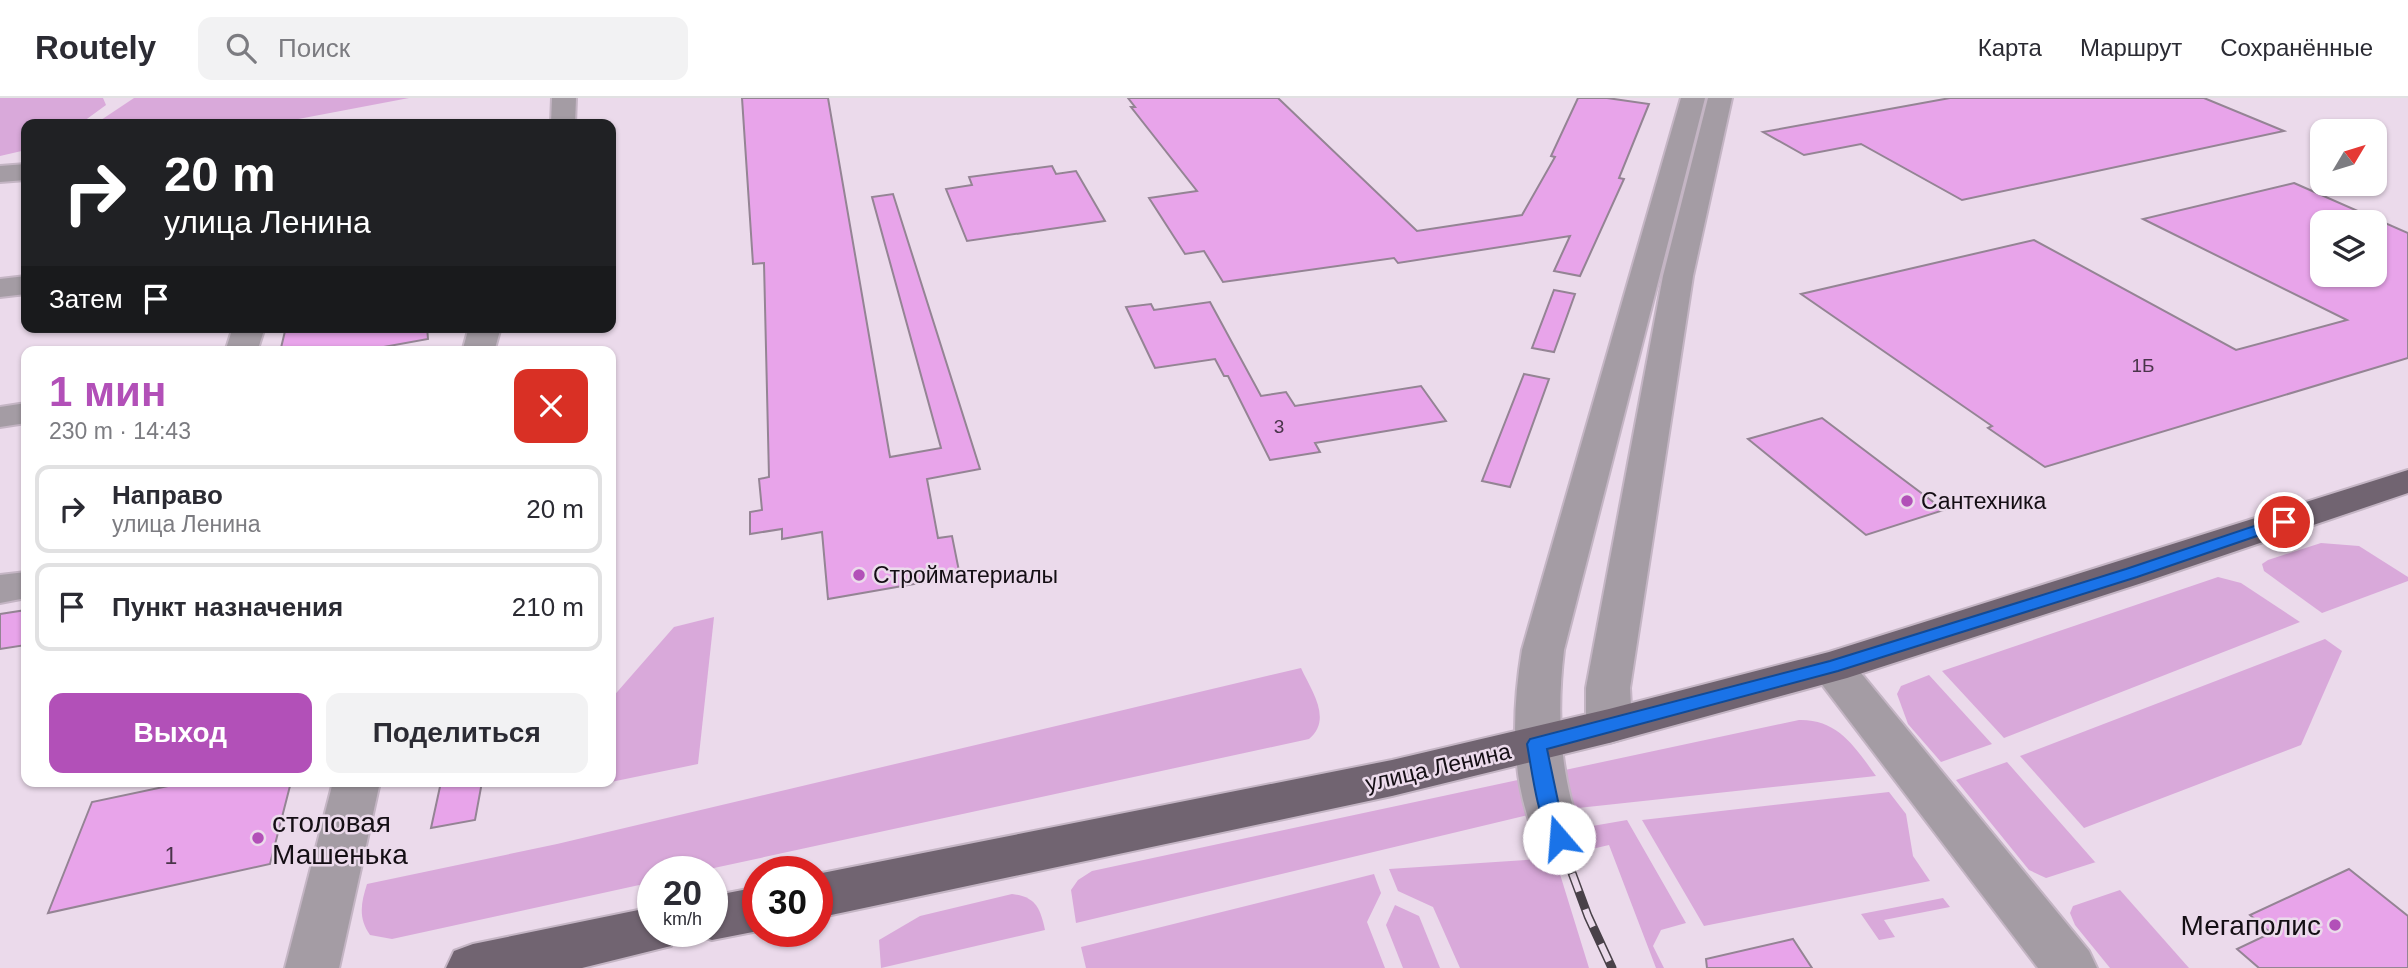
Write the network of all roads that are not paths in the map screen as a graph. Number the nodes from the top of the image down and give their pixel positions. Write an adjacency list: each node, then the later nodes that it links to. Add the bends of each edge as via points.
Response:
1 (564, 98): 4 (street)
2 (1693, 98): 16 (street, via 1545,640)
3 (1720, 98): 15 (street, via 1678,276 1608,688)
4 (563, 119)
5 (21, 172): 6 (street)
6 (0, 174)
7 (21, 286): 8 (street)
8 (0, 288)
9 (21, 414): 10 (street)
10 (0, 417)
11 (2408, 481): 14 (main road, улица Ленина)
12 (21, 586): 13 (street)
13 (0, 589)
14 (1832, 667): 15 (main road, улица Ленина); 23 (street)
15 (1609, 726): 16 (main road, улица Ленина)
16 (1536, 744): 18 (street); 19 (main road, улица Ленина)
17 (357, 787): 21 (street)
18 (1559, 838)
19 (833, 893)
20 (637, 933): 22 (main road)
21 (312, 968)
22 (473, 968)
23 (2070, 968)

